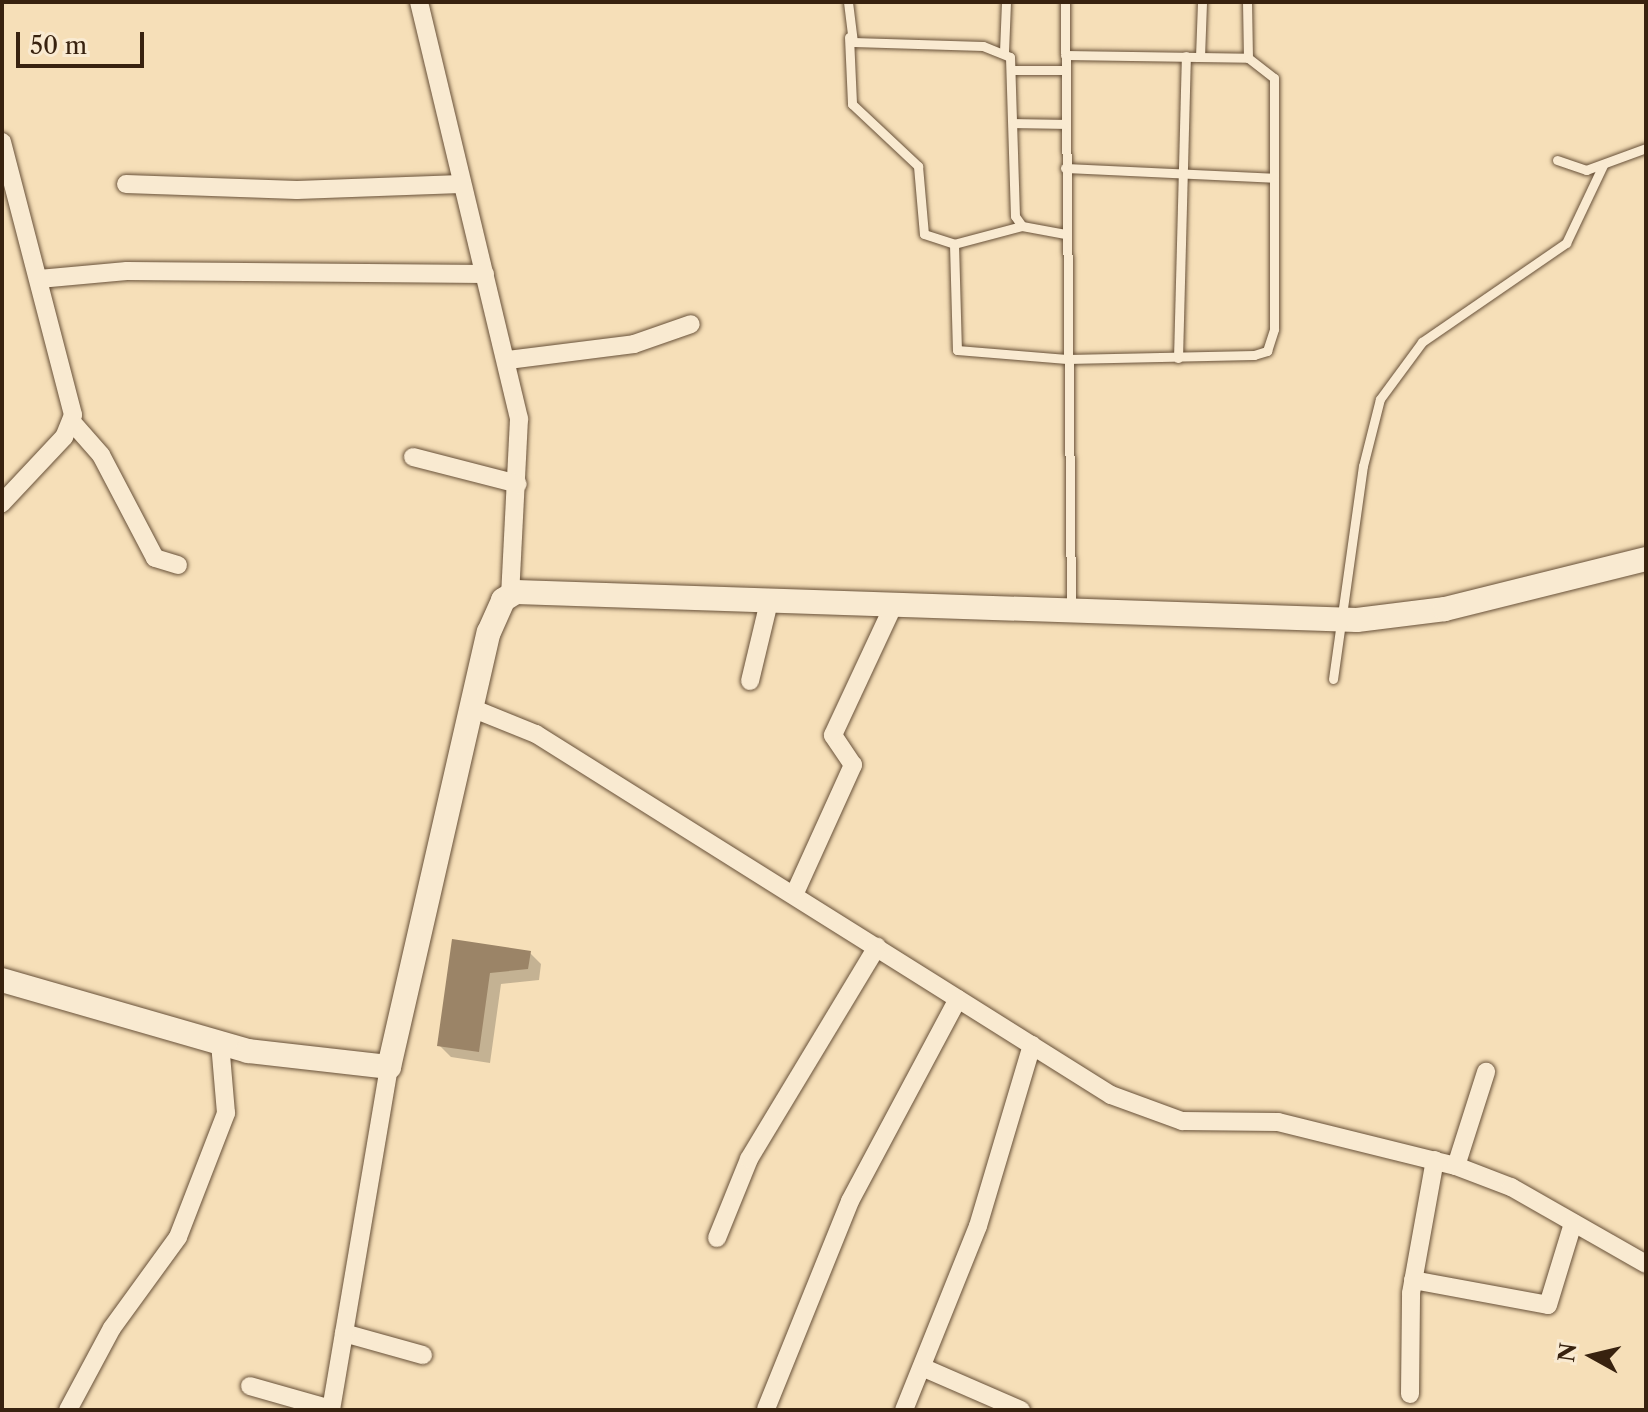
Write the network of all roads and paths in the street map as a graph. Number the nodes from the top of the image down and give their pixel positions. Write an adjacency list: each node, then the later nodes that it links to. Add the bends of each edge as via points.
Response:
1 (419, 2): 25 (street)
2 (848, 2): 7 (lane)
3 (1006, 2): 8 (lane)
4 (1065, 2): 9 (lane)
5 (1202, 2): 11 (lane)
6 (1247, 2): 12 (lane)
7 (849, 37): 8 (lane); 28 (lane, via 852,104 918,166 924,234)
8 (1004, 52): 13 (lane)
9 (1065, 55): 10 (lane); 14 (lane)
10 (1186, 56): 11 (lane); 22 (lane)
11 (1200, 57): 12 (lane)
12 (1248, 58): 23 (lane, via 1274,75)
13 (1015, 70): 14 (lane); 15 (lane)
14 (1065, 70): 16 (lane)
15 (1014, 123): 16 (lane); 26 (lane, via 1014,205)
16 (1065, 124): 21 (lane)
17 (2, 142): 30 (street)
18 (1646, 148): 20 (lane)
19 (1557, 160): 20 (lane, via 1578,171)
20 (1603, 165): 45 (lane, via 1566,243 1433,334 1398,367 1371,420)
21 (1065, 168): 22 (lane); 27 (lane)
22 (1184, 174): 23 (lane); 32 (lane)
23 (1274, 178): 32 (lane, via 1272,343 1254,355)
24 (126, 184): 25 (street, via 297,190)
25 (461, 184): 29 (street)
26 (1022, 226): 27 (lane); 28 (lane)
27 (1065, 234): 33 (lane)
28 (954, 244): 33 (lane, via 957,350)
29 (485, 274): 30 (street, via 127,271); 34 (street)
30 (39, 279): 35 (street)
31 (691, 324): 34 (street, via 634,344)
32 (1178, 358): 33 (lane)
33 (1067, 359): 44 (lane)
34 (508, 360): 37 (street, via 519,419)
35 (72, 422): 38 (street); 40 (street, via 101,455 155,558)
36 (413, 457): 37 (street)
37 (518, 484): 41 (street)
38 (2, 503)
39 (1646, 559): 45 (main road, via 1445,609)
40 (178, 565)
41 (510, 595): 42 (main road); 48 (main road, via 489,632)
42 (770, 598): 43 (main road); 47 (street)
43 (894, 604): 44 (main road); 49 (street, via 833,735 853,765)
44 (1071, 609): 45 (main road)
45 (1342, 620): 46 (lane)
46 (1333, 679)
47 (750, 681)
48 (474, 709): 49 (street, via 536,734); 55 (main road)
49 (794, 895): 50 (street)
50 (877, 947): 52 (street); 60 (street, via 749,1159)
51 (2, 980): 53 (main road)
52 (958, 999): 54 (street); 68 (street, via 856,1189)
53 (220, 1043): 55 (main road); 69 (street, via 226,1113 178,1237 112,1328)
54 (1032, 1045): 57 (street, via 1111,1095 1165,1117 1278,1122); 65 (street, via 978,1226)
55 (389, 1067): 63 (street)
56 (1486, 1072): 58 (street)
57 (1435, 1160): 58 (street); 62 (street)
58 (1456, 1166): 59 (street)
59 (1573, 1223): 61 (street); 62 (street, via 1548,1305)
60 (717, 1238)
61 (1646, 1264)
62 (1413, 1280): 67 (street)
63 (344, 1333): 64 (street); 70 (street)
64 (423, 1355)
65 (922, 1367): 71 (street); 72 (street)
66 (250, 1386): 70 (street)
67 (1410, 1394)
68 (766, 1409)
69 (68, 1410)
70 (331, 1410)
71 (904, 1410)
72 (1021, 1410)

